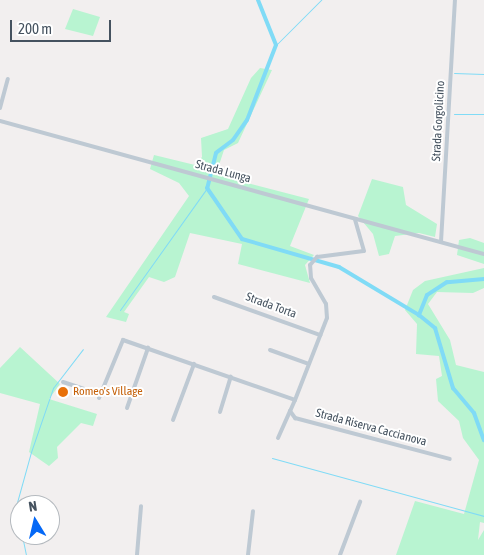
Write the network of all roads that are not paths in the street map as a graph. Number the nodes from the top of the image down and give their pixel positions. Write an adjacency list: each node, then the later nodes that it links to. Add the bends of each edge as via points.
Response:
1 (456, 0): 6 (street, Strada Gorgolicino)
2 (8, 79): 3 (street)
3 (0, 108)
4 (0, 121): 5 (street, Strada Lunga)
5 (355, 218): 6 (street, Strada Lunga); 9 (street, via 365,250 315,258 311,262 311,276 327,308)
6 (441, 242): 7 (street, Strada Lunga)
7 (484, 254)
8 (214, 297): 9 (street, Strada Torta)
9 (320, 335): 13 (street)
10 (148, 348): 12 (street); 15 (street, via 120,341 99,396); 17 (street)
11 (270, 350): 13 (street)
12 (194, 364): 14 (street); 20 (street)
13 (309, 364): 16 (street)
14 (231, 377): 16 (street); 19 (street)
15 (63, 382)
16 (295, 400): 18 (street)
17 (127, 408)
18 (290, 411): 21 (street); 22 (street, Strada Riserva Caccianova, via 297,419)
19 (220, 412)
20 (173, 420)
21 (278, 438)
22 (450, 459)
23 (360, 502): 28 (street)
24 (141, 506): 26 (street)
25 (253, 512): 27 (street)
26 (137, 555)
27 (248, 555)
28 (340, 555)

